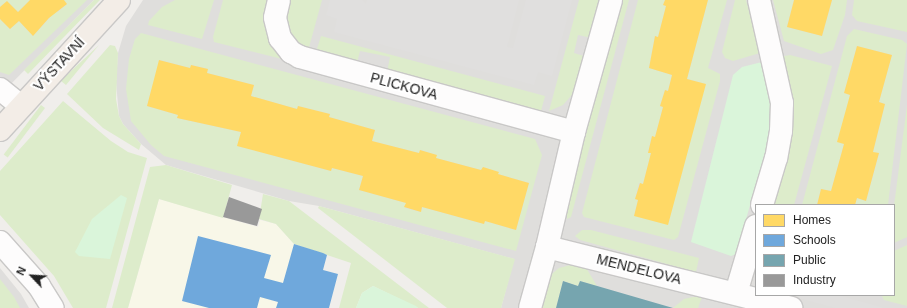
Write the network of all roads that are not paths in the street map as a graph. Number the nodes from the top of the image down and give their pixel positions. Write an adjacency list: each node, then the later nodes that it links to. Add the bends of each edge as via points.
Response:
1 (119, 0): 6 (main road, VÝSTAVNÍ)
2 (279, 0): 8 (street, PLICKOVA, via 275,18 280,38 291,52 300,57)
3 (611, 0): 8 (street)
4 (759, 0): 9 (street, via 782,103 781,131 776,158)
5 (0, 89): 6 (street)
6 (21, 106): 7 (main road, VÝSTAVNÍ)
7 (0, 130)
8 (574, 132): 12 (street)
9 (762, 204)
10 (755, 229): 13 (street)
11 (0, 242): 14 (street, via 39,286)
12 (548, 247): 13 (street, MENDELOVA); 15 (street)
13 (736, 293): 16 (street, MENDELOVA)
14 (53, 308)
15 (530, 308)
16 (792, 308)

